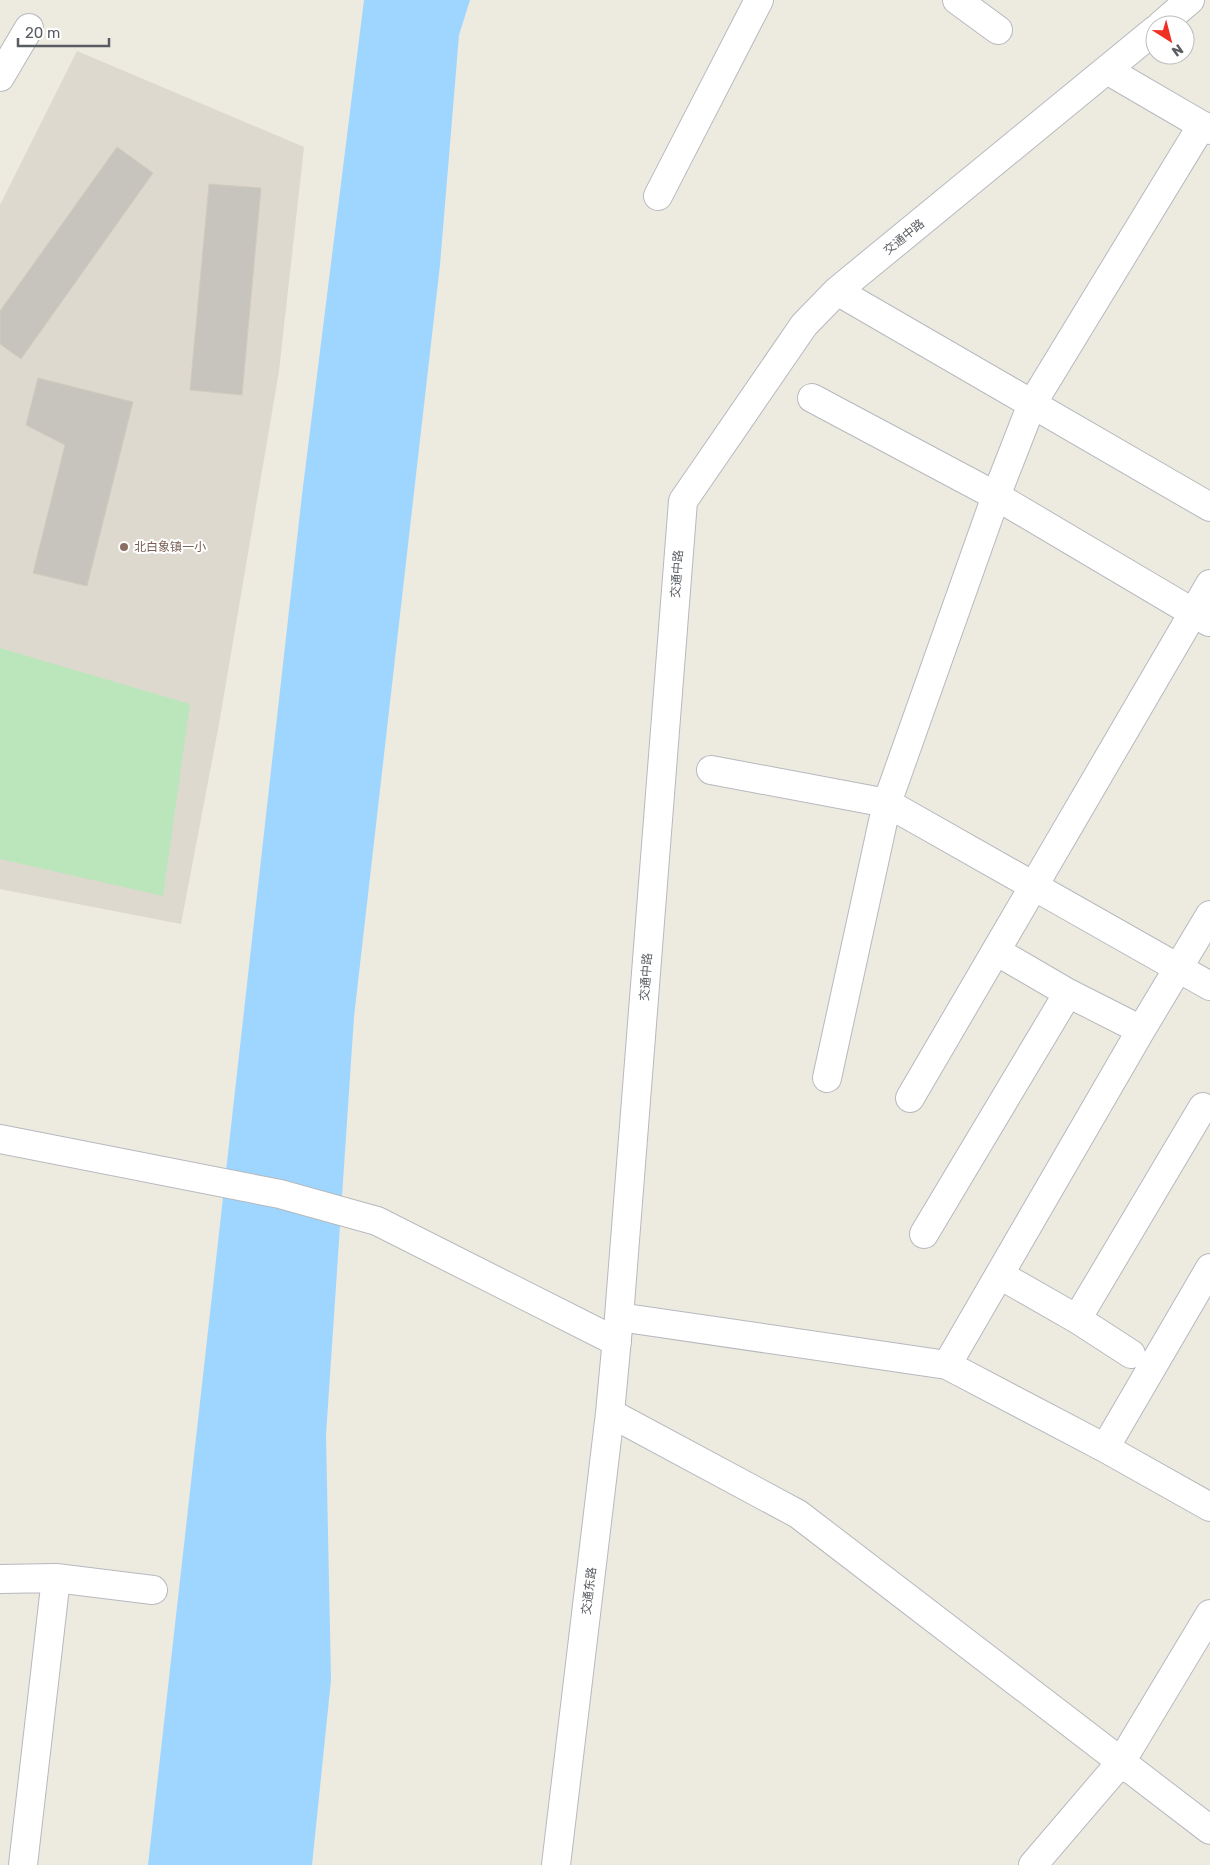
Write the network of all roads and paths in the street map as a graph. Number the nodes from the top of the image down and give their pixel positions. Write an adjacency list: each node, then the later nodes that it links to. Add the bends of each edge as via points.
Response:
1 (759, 0): 11 (street)
2 (957, 0): 6 (street)
3 (1190, 0): 4 (street)
4 (1173, 15)
5 (29, 28): 9 (street)
6 (998, 30)
7 (1145, 38): 8 (street, 交通中路)
8 (1107, 70): 10 (street); 12 (street, 交通中路)
9 (0, 77)
10 (1206, 127): 14 (street)
11 (658, 196)
12 (837, 291): 14 (street); 36 (street, 交通中路, via 804,326 683,501)
13 (812, 398): 15 (street)
14 (1032, 404): 15 (street); 16 (street)
15 (996, 496): 18 (street); 20 (street)
16 (1210, 507)
17 (1210, 584): 18 (street)
18 (1202, 618): 21 (street)
19 (712, 770): 20 (street)
20 (887, 803): 21 (street); 28 (street)
21 (1033, 887): 23 (street); 24 (street)
22 (1210, 915): 24 (street)
23 (996, 951): 26 (street); 29 (street)
24 (1179, 968): 25 (street); 27 (street)
25 (1210, 986)
26 (1068, 993): 27 (street); 32 (street)
27 (1141, 1030): 34 (street)
28 (828, 1078)
29 (910, 1098)
30 (1203, 1106): 35 (street)
31 (0, 1139): 36 (street, via 280,1194 377,1221)
32 (924, 1234)
33 (1210, 1268): 40 (street)
34 (1000, 1275): 35 (street); 38 (street)
35 (1077, 1319): 37 (street)
36 (618, 1329): 38 (street); 39 (street, 交通东路)
37 (1130, 1354)
38 (948, 1365): 40 (street)
39 (610, 1413): 46 (street, via 798,1514); 49 (street, 交通东路)
40 (1105, 1448): 41 (street)
41 (1210, 1508)
42 (56, 1578): 43 (street); 44 (street); 48 (street)
43 (0, 1579)
44 (153, 1590)
45 (1210, 1614): 46 (street)
46 (1122, 1762): 47 (street); 50 (street)
47 (1210, 1830)
48 (23, 1865)
49 (556, 1865)
50 (1033, 1865)

